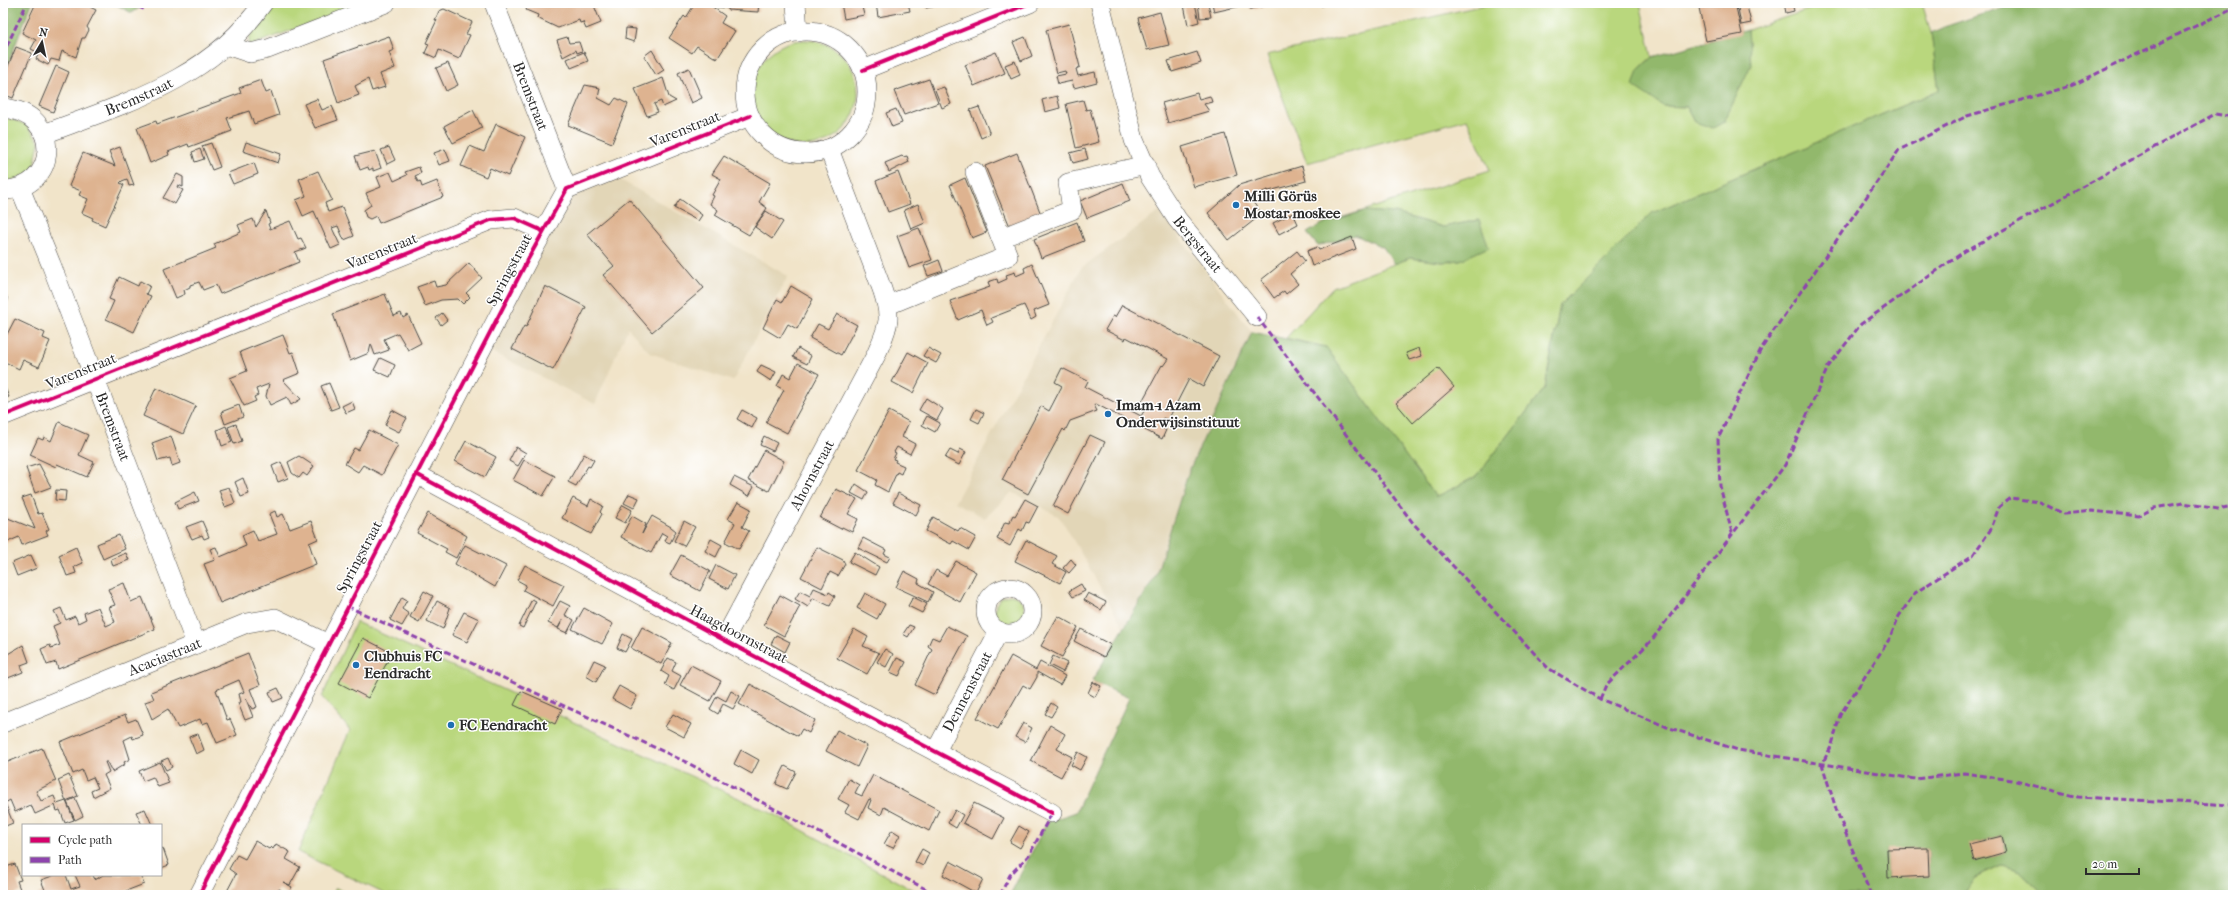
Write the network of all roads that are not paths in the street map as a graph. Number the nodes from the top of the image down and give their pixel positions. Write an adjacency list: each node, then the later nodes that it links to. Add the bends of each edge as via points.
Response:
1 (263, 3): 8 (street, Bremstraat, via 251,20)
2 (386, 3): 8 (street, via 268,49 250,53)
3 (494, 3): 17 (street, Bremstraat)
4 (796, 3): 7 (street)
5 (1030, 3): 9 (street)
6 (1100, 3): 14 (street, Bergstraat, via 1134,140)
7 (798, 32): 9 (street, via 819,33 842,44 852,53); 11 (street, via 772,41 751,63 745,88)
8 (226, 45): 12 (street, Bremstraat, via 194,70 150,94)
9 (862, 70): 13 (street, via 867,104 853,131)
10 (3, 108): 12 (street, via 25,112)
11 (750, 116): 13 (street, via 759,132 773,144 790,151 809,153); 17 (street, Varenstraat)
12 (44, 134): 16 (street, Bremstraat, via 47,146 46,160 40,172 31,181)
13 (827, 149): 20 (street, Ahornstraat)
14 (1146, 165): 19 (street, via 1068,183 1072,210); 21 (street, Bergstraat, via 1150,177 1177,219)
15 (975, 172): 19 (street)
16 (11, 189): 22 (street, Bremstraat)
17 (567, 189): 18 (street)
18 (543, 232): 22 (street, Varenstraat, via 514,218 491,220); 24 (street, Springstraat)
19 (1001, 238): 20 (street, via 1008,256)
20 (888, 305): 26 (street, Ahornstraat, via 889,324 876,355)
21 (1257, 317)
22 (94, 379): 23 (street, Varenstraat); 27 (street, Bremstraat)
23 (3, 416)
24 (416, 474): 26 (street, Haagdoornstraat); 28 (street, Springstraat)
25 (999, 631): 30 (street, Dennenstraat)
26 (724, 640): 30 (street, Haagdoornstraat)
27 (196, 644): 28 (street, Acaciastraat, via 247,623 275,618); 29 (street, Acaciastraat)
28 (328, 644): 32 (street, Springstraat)
29 (3, 723)
30 (936, 751): 31 (street, Haagdoornstraat)
31 (1052, 813)
32 (199, 895)

